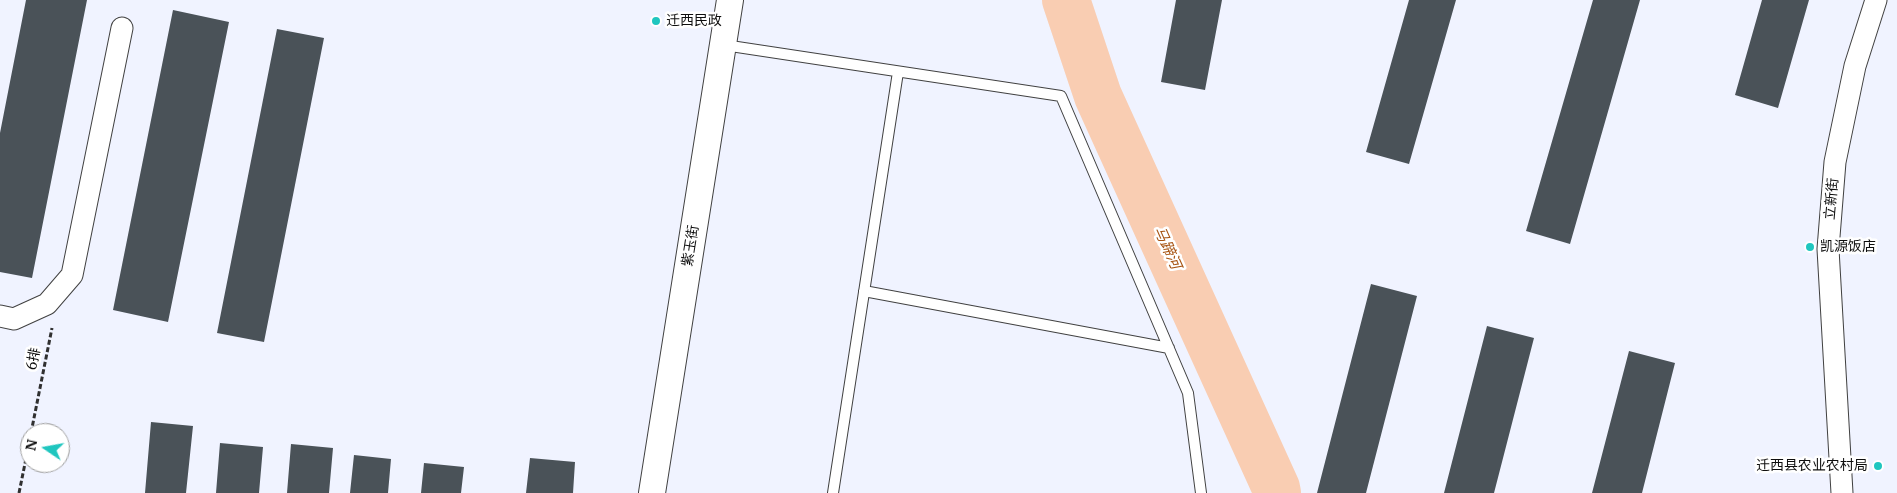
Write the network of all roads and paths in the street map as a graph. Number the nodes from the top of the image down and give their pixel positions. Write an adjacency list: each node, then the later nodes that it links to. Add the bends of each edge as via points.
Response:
1 (730, 0): 4 (street, 紫玉街)
2 (1876, 0): 16 (street, 立新街, via 1855,66 1835,162 1828,248)
3 (122, 28): 6 (street, via 72,275)
4 (722, 45): 5 (lane); 13 (street, 紫玉街)
5 (898, 72): 7 (lane); 9 (lane, via 1061,96)
6 (60, 289): 8 (street, via 47,304 14,319); 10 (path, 6排)
7 (864, 291): 9 (lane); 14 (lane)
8 (0, 316)
9 (1169, 348): 15 (lane, via 1188,393)
10 (33, 423)
11 (23, 473): 12 (path)
12 (19, 493)
13 (652, 493)
14 (833, 493)
15 (1201, 493)
16 (1842, 493)

